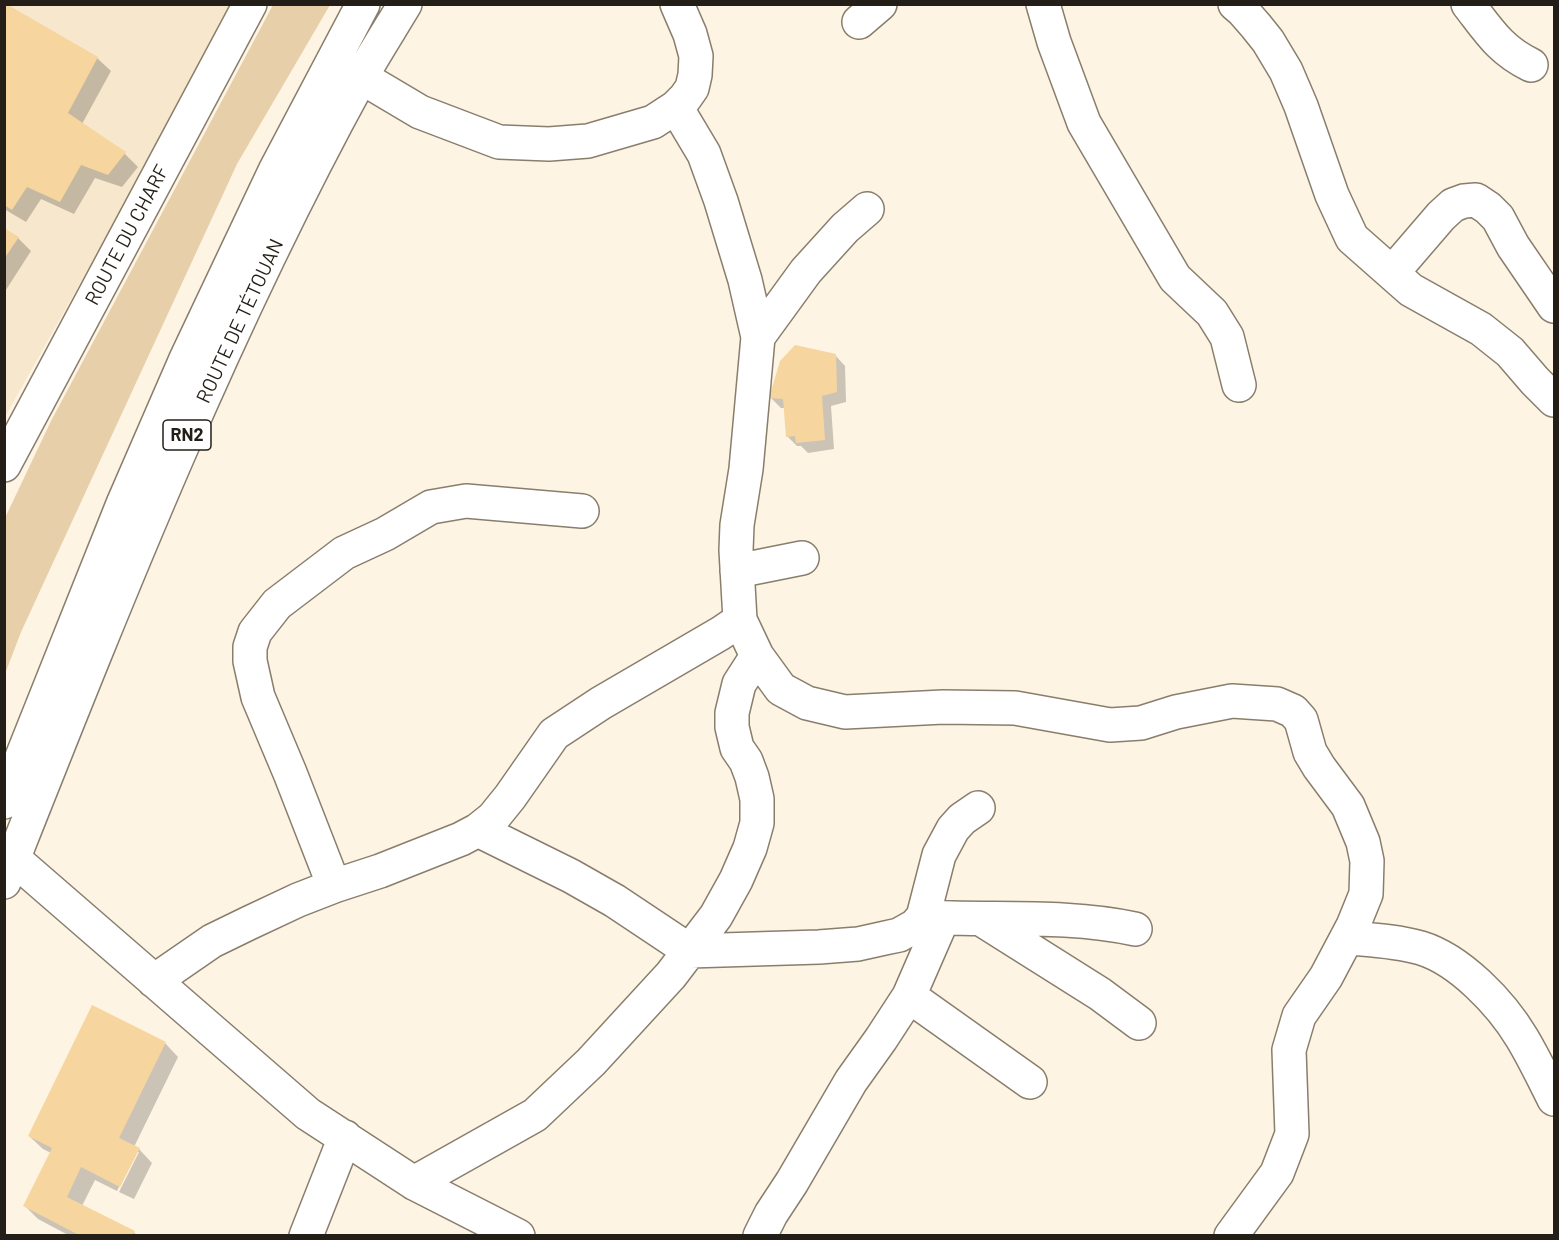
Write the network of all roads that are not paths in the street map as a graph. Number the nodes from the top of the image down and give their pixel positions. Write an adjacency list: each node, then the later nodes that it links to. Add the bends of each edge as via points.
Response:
1 (250, 4): 17 (main road, ROUTE DU CHARF)
2 (363, 4): 23 (main road, ROUTE DE TÉTOUAN / RN2, via 275,171 186,359 123,504)
3 (405, 4): 9 (main road, ROUTE DE TÉTOUAN / RN2)
4 (677, 4): 10 (main road, via 696,56 692,88)
5 (1043, 4): 15 (main road, via 1084,123 1175,278 1212,313 1227,337)
6 (1235, 4): 12 (main road, via 1268,41 1286,71 1352,238)
7 (1468, 4): 8 (main road, via 1506,51)
8 (1531, 65)
9 (362, 77): 10 (main road, via 420,112 499,142 588,141 653,122); 26 (main road, ROUTE DE TÉTOUAN / RN2, via 267,261 186,438)
10 (676, 107): 14 (main road, via 704,154 721,201 746,280)
11 (867, 209): 14 (main road, via 806,271)
12 (1392, 273): 13 (main road, via 1452,205 1476,200 1498,218); 16 (main road, via 1412,290 1481,329 1510,352)
13 (1554, 306)
14 (758, 337): 20 (main road, via 737,525)
15 (1239, 385)
16 (1554, 400)
17 (4, 465)
18 (582, 511): 27 (main road, via 466,501 431,507 344,553 277,604 255,632 249,661 258,697)
19 (802, 558): 20 (main road)
20 (737, 571): 21 (main road)
21 (740, 620): 22 (main road); 25 (main road, via 554,734 510,797)
22 (757, 656): 31 (main road, via 781,689 807,703 845,712 1015,708 1110,725 1141,723 1232,701 1276,704 1293,711 1301,720 1310,752 1348,806 1363,842 1366,894); 32 (main road, via 739,684 732,713 737,748 752,777 757,823 735,880)
23 (4, 802)
24 (978, 808): 28 (main road, via 953,829 939,855)
25 (478, 830): 27 (main road); 32 (main road, via 615,901)
26 (9, 871): 33 (main road)
27 (333, 886): 33 (main road, via 212,941)
28 (933, 918): 29 (main road); 32 (main road, via 899,934 858,944); 34 (main road)
29 (981, 919): 30 (main road, via 1088,921); 35 (main road)
30 (1136, 929)
31 (1348, 938): 37 (main road, via 1423,948 1462,970 1504,1013); 43 (main road, via 1299,1016 1289,1050 1292,1134 1277,1173)
32 (690, 951): 39 (main road, via 591,1062 535,1115)
33 (154, 981): 38 (main road, via 308,1114)
34 (909, 996): 36 (main road); 42 (main road, via 851,1081)
35 (1139, 1023)
36 (1030, 1082)
37 (1550, 1085)
38 (345, 1137): 39 (main road); 40 (main road)
39 (414, 1183): 41 (main road)
40 (306, 1236)
41 (518, 1236)
42 (760, 1236)
43 (1231, 1236)

